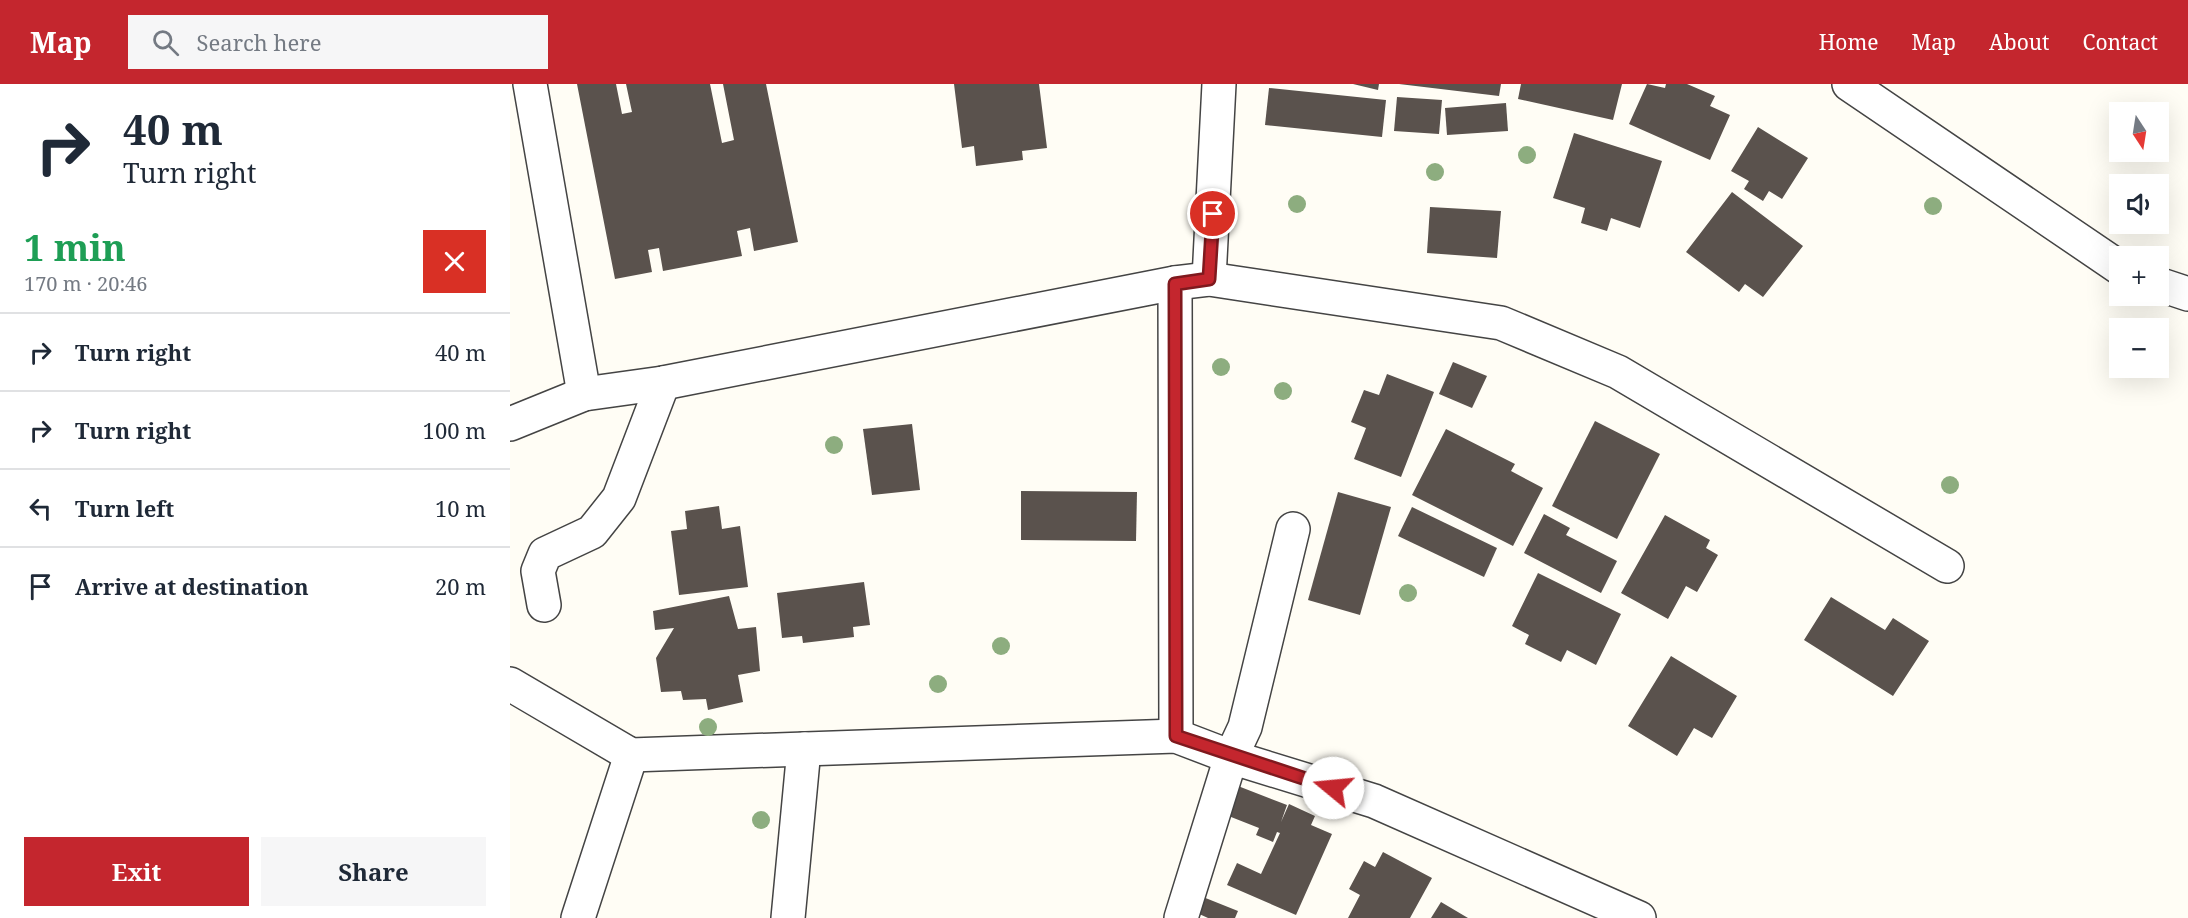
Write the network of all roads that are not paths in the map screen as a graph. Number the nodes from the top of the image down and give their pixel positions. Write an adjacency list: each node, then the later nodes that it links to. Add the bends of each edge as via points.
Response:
1 (530, 84): 10 (street)
2 (1220, 84): 5 (street)
3 (1849, 84): 4 (street)
4 (2109, 261)
5 (1209, 279): 6 (street); 13 (street, via 1501,323 1542,338 1617,372)
6 (1175, 284): 9 (street); 16 (street)
7 (2169, 288): 8 (street)
8 (2188, 294)
9 (663, 383): 10 (street); 14 (street, via 619,498 592,532 545,554 538,571)
10 (584, 394): 11 (street)
11 (510, 424)
12 (1293, 529): 19 (street, via 1245,728)
13 (1947, 566)
14 (544, 605)
15 (510, 684): 18 (street)
16 (1176, 736): 17 (street); 19 (street)
17 (804, 749): 18 (street); 21 (street)
18 (631, 755): 20 (street)
19 (1231, 757): 22 (street); 23 (street, via 1374,801)
20 (578, 918)
21 (788, 918)
22 (1181, 918)
23 (1639, 918)

